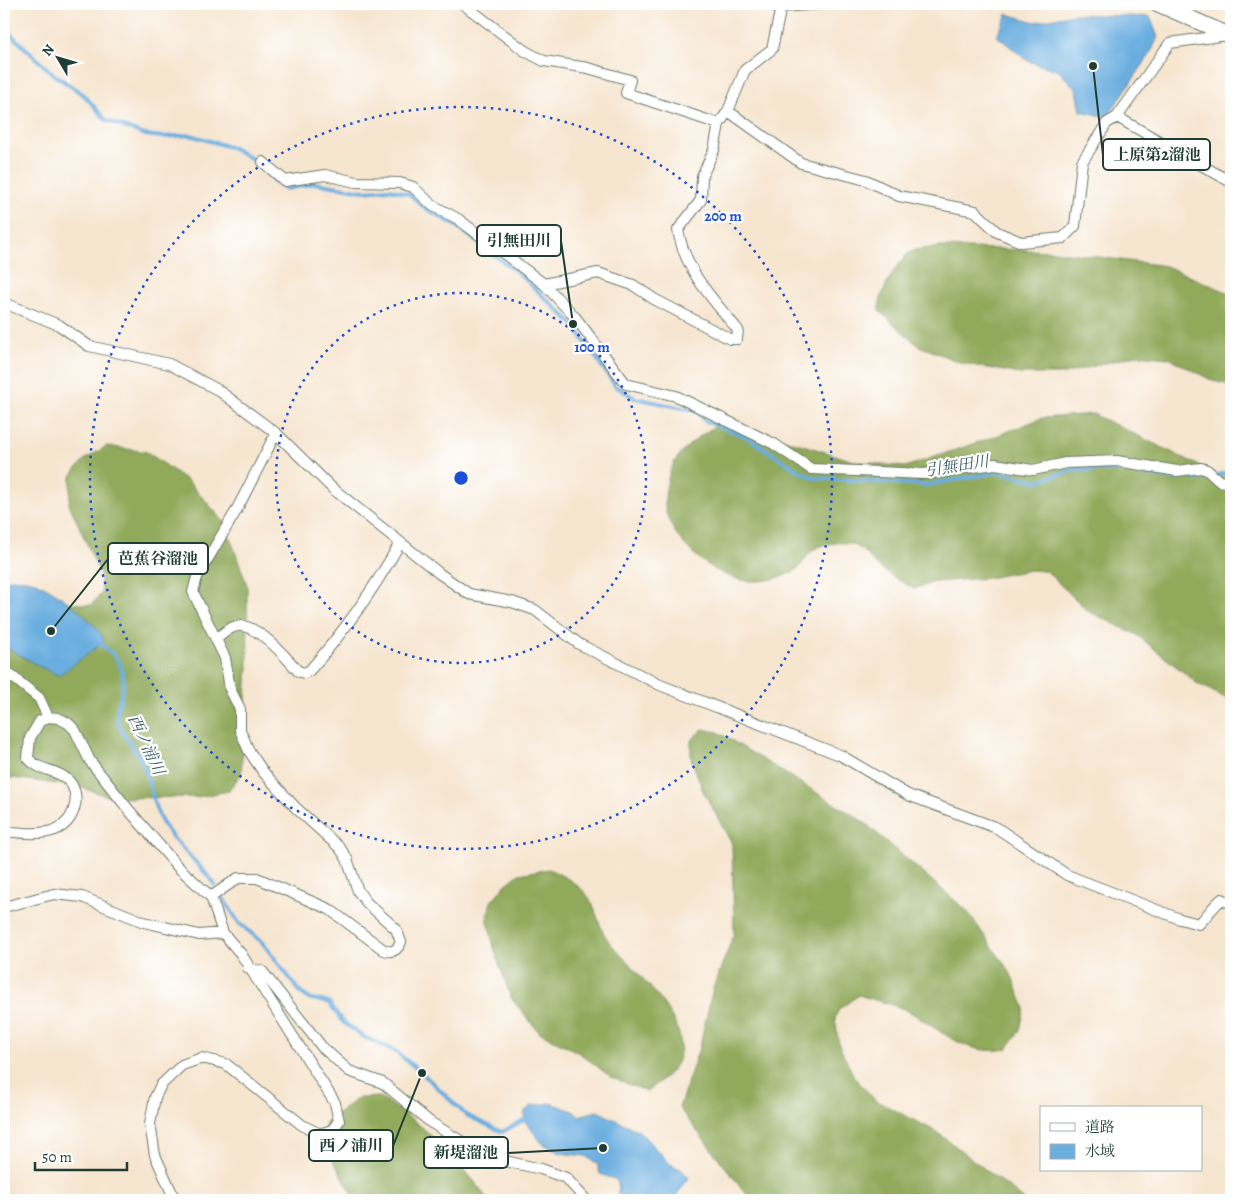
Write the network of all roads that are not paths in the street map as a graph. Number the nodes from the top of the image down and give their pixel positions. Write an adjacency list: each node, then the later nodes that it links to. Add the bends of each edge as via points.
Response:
1 (463, 4): 7 (street, via 525,51 544,61 588,68 630,80 626,93)
2 (821, 4): 5 (street, via 781,7 772,49 745,70)
3 (1158, 4): 4 (main road)
4 (1230, 36): 6 (street, via 1170,43)
5 (728, 111): 6 (street, via 801,163 866,180 898,196 975,211 997,232 1021,242 1062,238 1075,226 1082,162 1107,123); 7 (street)
6 (1117, 117): 9 (street)
7 (719, 124): 10 (street, via 714,150 702,176 701,200 678,230 681,249 693,275 738,330 737,339 730,339 654,299 633,284 598,273)
8 (263, 162): 10 (street, via 285,181 325,175 356,182 400,183 413,187 432,205 458,219)
9 (1231, 182)
10 (544, 284): 13 (street, via 575,317 626,384 676,396 774,444 811,469 924,474 995,464 1033,470 1066,463 1118,461 1176,471 1201,468 1219,481)
11 (4, 303): 12 (street, via 59,324 89,346 169,364 218,390)
12 (276, 433): 14 (street, via 332,488); 15 (street, via 194,584 196,601)
13 (1231, 483)
14 (400, 543): 15 (street, via 334,643 309,671 298,670 272,643 250,629 238,626); 20 (street, via 469,594 535,610 579,644 608,661 660,685 840,756 908,795 998,828 1067,875 1199,924 1222,898)
15 (217, 638): 19 (street, via 225,658 230,689 240,709 240,730 249,751 296,808 340,848 347,858 358,891 396,929 401,942 396,950 384,950 329,909 257,878 238,878)
16 (4, 670): 17 (street, via 39,698)
17 (48, 717): 18 (street, via 34,728 27,750 28,758 40,768 61,774 72,784 76,804 65,824 54,832 35,835); 19 (street, via 58,718 75,730 90,761 128,809 178,867)
18 (4, 830)
19 (211, 897): 22 (street)
20 (1231, 904)
21 (4, 906): 22 (street, via 54,894 82,897 144,922 199,934)
22 (223, 932): 23 (street)
23 (248, 968): 24 (street, via 320,1076 335,1103 339,1121 332,1130 320,1134 302,1125 226,1064 202,1058 182,1065 161,1085 150,1124 155,1155); 25 (street, via 262,972 322,1047 349,1071 383,1083 430,1122 487,1157 566,1178)
24 (175, 1200)
25 (586, 1200)

